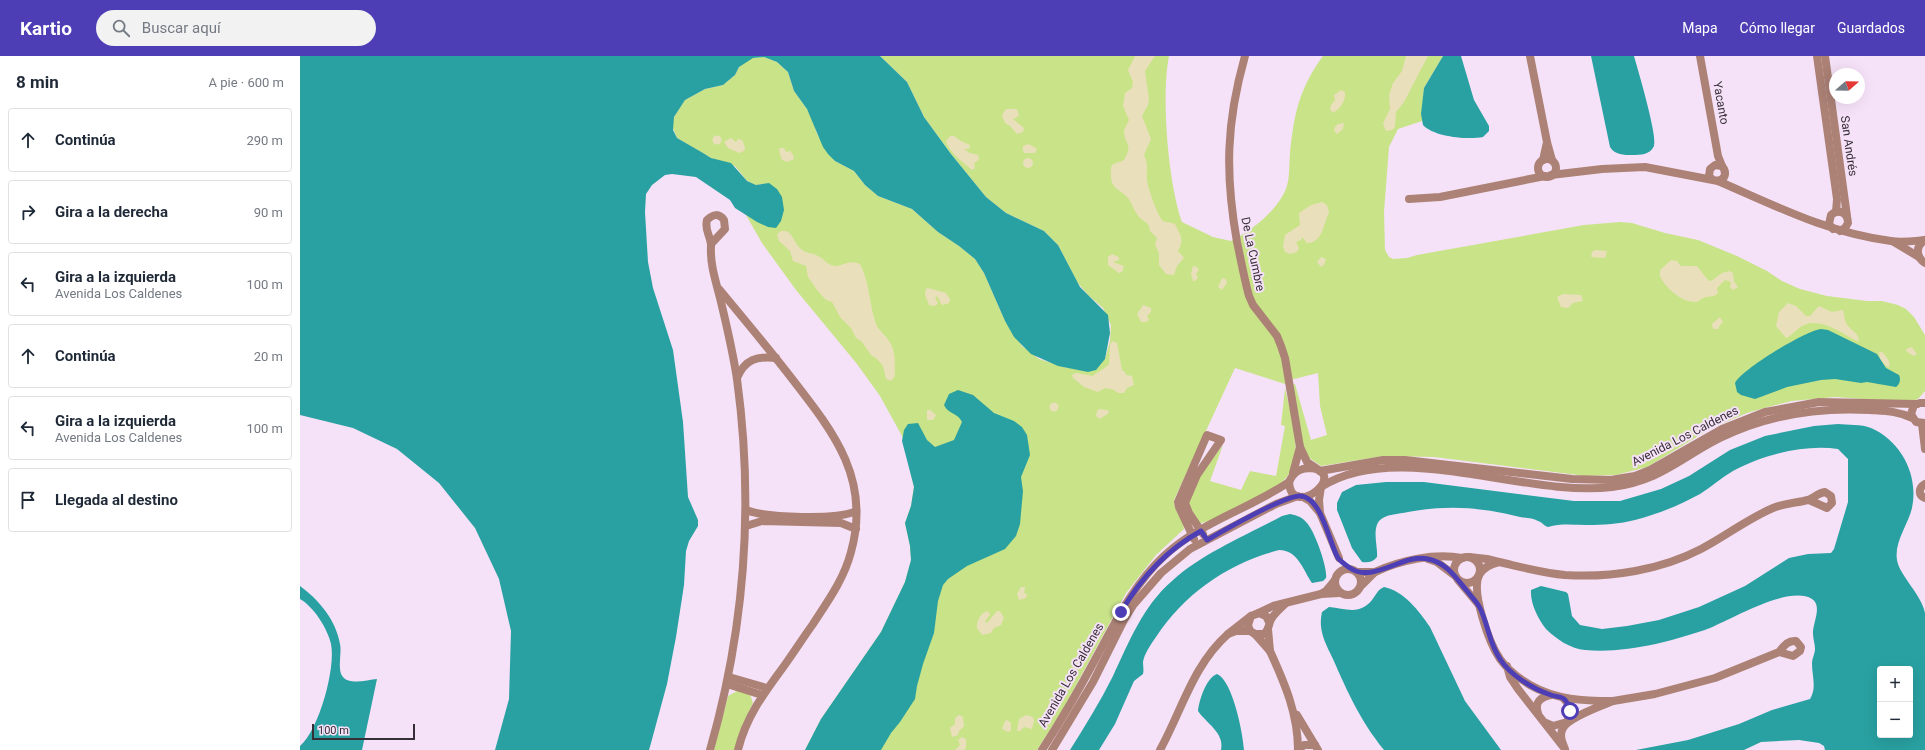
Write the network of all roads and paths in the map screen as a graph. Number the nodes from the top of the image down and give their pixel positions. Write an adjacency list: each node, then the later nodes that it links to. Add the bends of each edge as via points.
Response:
1 (1245, 56): 36 (street, De La Cumbre, via 1234,97 1228,138 1232,212 1249,296 1277,336 1285,358)
2 (1530, 56): 7 (street)
3 (1700, 56): 8 (street, Yacanto)
4 (1817, 56): 6 (street, San Andrés)
5 (1825, 56): 6 (street, San Andrés)
6 (1829, 114): 20 (street, San Andrés); 22 (street, San Andrés)
7 (1548, 142): 9 (street); 10 (street)
8 (1718, 156): 11 (street); 12 (street, Yacanto)
9 (1553, 162): 10 (street); 13 (street, via 1565,171); 14 (street, via 1555,171)
10 (1541, 163): 14 (street, via 1539,171); 17 (street, via 1532,174)
11 (1711, 168): 12 (street); 15 (street, via 1701,175); 16 (street, via 1709,176)
12 (1724, 169): 16 (street, via 1723,179); 18 (street, Yacanto, via 1730,180)
13 (1578, 173): 14 (street); 15 (street, via 1638,167)
14 (1548, 176): 17 (street)
15 (1691, 176): 16 (street)
16 (1715, 181): 18 (street)
17 (1519, 182): 19 (street, via 1440,197)
18 (1745, 193): 23 (street)
19 (1409, 199)
20 (1836, 212): 21 (street); 22 (street, via 1842,212)
21 (1829, 218): 23 (street); 24 (street, via 1829,224)
22 (1847, 219): 24 (street, via 1845,228); 25 (street)
23 (1815, 223): 24 (street)
24 (1836, 230): 25 (street)
25 (1856, 235): 27 (street)
26 (1925, 240): 27 (street); 29 (street, via 1918,249)
27 (1893, 242): 29 (street)
28 (711, 244): 30 (street, via 711,266)
29 (1923, 262)
30 (718, 287): 31 (street); 32 (street)
31 (776, 358): 32 (street, via 752,359 742,367); 49 (street, via 830,429 843,451 853,482)
32 (737, 378): 48 (street, via 744,451)
33 (1921, 403): 34 (street, via 1912,408); 40 (street, Avenida Los Caldenes, via 1908,405 1859,401 1819,402 1765,412 1722,428 1650,470 1636,476 1611,480 1572,479 1405,460 1383,460)
34 (1912, 418): 35 (street, Avenida Los Caldenes); 44 (street, Avenida Los Caldenes, via 1895,412 1836,409 1780,417 1742,428 1712,442 1668,470 1644,481 1611,488 1582,488 1441,470 1404,468 1350,473)
35 (1923, 424): 37 (street)
36 (1300, 447): 40 (street, via 1307,462); 41 (street)
37 (1925, 449)
38 (1198, 456): 39 (street); 39 (street, via 1207,435 1221,440); 56 (street, via 1178,502)
39 (1207, 461): 55 (street, via 1185,503)
40 (1318, 470): 41 (street, via 1302,469); 44 (street, via 1324,479)
41 (1293, 473): 42 (street)
42 (1289, 482): 45 (street, via 1290,489); 55 (street, Avenida Los Caldenes)
43 (1925, 484): 46 (street, via 1919,491)
44 (1321, 487): 45 (street, via 1313,494); 50 (street, via 1318,500)
45 (1300, 496): 50 (street, via 1310,501); 57 (street, Avenida Los Caldenes, via 1276,504)
46 (1925, 498)
47 (1809, 500): 62 (street, via 1786,503 1773,508 1753,517 1701,549 1670,562 1640,569 1605,575 1564,575)
48 (746, 510): 51 (street); 53 (street)
49 (856, 511): 52 (street); 54 (street)
50 (1320, 513): 59 (street)
51 (762, 518): 52 (street); 53 (street)
52 (842, 520): 54 (street)
53 (746, 526): 80 (street, via 742,589)
54 (856, 530): 81 (street, via 851,553 839,583)
55 (1201, 531): 56 (street, Avenida Los Caldenes); 57 (street)
56 (1192, 536): 58 (street); 94 (street, Avenida Los Caldenes, via 1164,556 1128,600 1067,711)
57 (1207, 540): 58 (street, Avenida Los Caldenes)
58 (1197, 545): 95 (street, Avenida Los Caldenes, via 1161,573 1134,604 1093,682)
59 (1338, 558): 63 (street); 66 (street)
60 (1427, 558): 61 (street); 64 (street, via 1400,563); 67 (street, via 1437,562)
61 (1466, 558): 62 (street); 65 (street, via 1478,564); 67 (street, via 1456,563)
62 (1499, 562): 65 (street, via 1486,567)
63 (1354, 570): 64 (street); 66 (street, via 1344,570); 68 (street, via 1361,578)
64 (1375, 572): 68 (street)
65 (1478, 576): 67 (street, via 1469,583); 72 (street, via 1476,586)
66 (1337, 577): 69 (street, via 1336,587); 70 (street)
67 (1456, 577): 72 (street)
68 (1362, 585): 69 (street, via 1353,595)
69 (1340, 593): 70 (street)
70 (1321, 594): 71 (street)
71 (1285, 604): 73 (street, via 1273,606); 74 (street)
72 (1480, 607): 79 (street, via 1492,642)
73 (1253, 615): 74 (street, via 1263,614); 75 (street, via 1248,622); 76 (street)
74 (1269, 626): 75 (street, via 1264,634); 77 (street)
75 (1252, 632): 76 (street, via 1236,631); 77 (street)
76 (1228, 634): 96 (street, via 1215,646 1195,675)
77 (1270, 651): 86 (street)
78 (1779, 652): 85 (street, via 1715,678 1655,694)
79 (1506, 666): 83 (street, via 1529,684); 87 (street, via 1510,677)
80 (728, 680): 81 (street); 82 (street); 92 (street)
81 (768, 688): 82 (street)
82 (762, 695): 93 (street, via 751,713)
83 (1551, 695): 84 (street); 87 (street, via 1541,698)
84 (1563, 698): 85 (street); 89 (street, via 1569,706 1570,717)
85 (1613, 701): 89 (street)
86 (1293, 707): 90 (street); 97 (street)
87 (1538, 714): 88 (street)
88 (1545, 722): 89 (street, via 1553,726); 91 (street)
89 (1567, 722): 91 (street, via 1561,740)
90 (1317, 747): 97 (street, via 1304,745)
91 (1565, 749)
92 (710, 750)
93 (738, 750)
94 (1042, 750)
95 (1052, 750)
96 (1160, 750)
97 (1298, 750)

